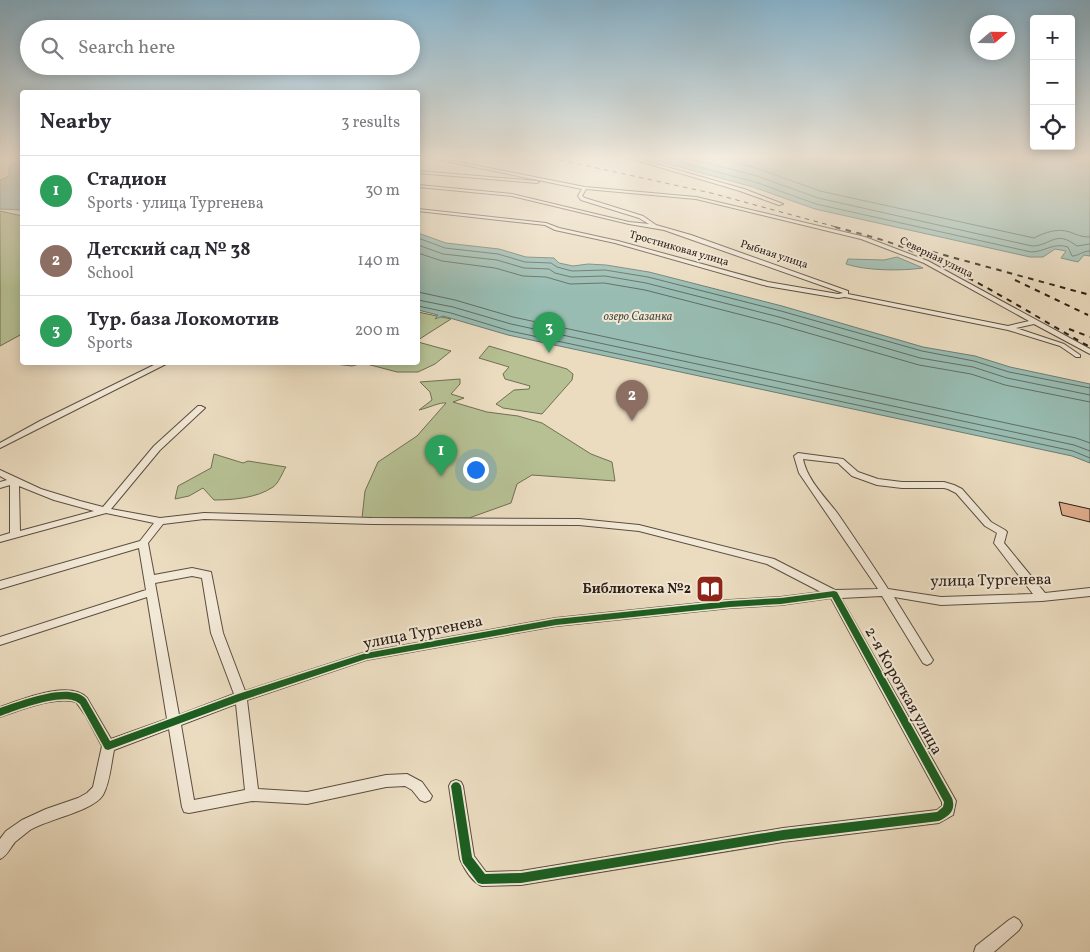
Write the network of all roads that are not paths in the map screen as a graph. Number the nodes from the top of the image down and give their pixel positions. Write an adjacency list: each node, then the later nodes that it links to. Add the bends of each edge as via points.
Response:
1 (543, 202): 7 (street)
2 (594, 202): 7 (street, Рыбная улица, via 641,217)
3 (714, 202): 9 (street, Северная улица, via 863,238 926,262)
4 (777, 202): 5 (street)
5 (781, 204)
6 (420, 210): 8 (street, Тростниковая улица, via 546,224 781,287)
7 (654, 226): 8 (street, Рыбная улица, via 810,278 846,292)
8 (845, 295): 10 (street, Рыбная улица)
9 (1036, 322): 10 (street, Рыбная улица); 11 (street)
10 (1008, 328): 12 (street, Рыбная улица, via 1062,345)
11 (1090, 352)
12 (1078, 356)
13 (161, 365): 15 (street)
14 (201, 408): 19 (street, via 157,448)
15 (0, 446)
16 (0, 473): 17 (street, улица Тургенева)
17 (14, 481): 18 (street); 19 (street, улица Тургенева, via 42,493); 21 (street)
18 (0, 485)
19 (104, 511): 20 (street, улица Тургенева); 21 (street)
20 (160, 520): 23 (street); 28 (street, улица Тургенева, via 204,516 580,522 639,528 770,561)
21 (15, 535): 22 (street)
22 (0, 538)
23 (143, 543): 24 (street); 25 (street)
24 (0, 585)
25 (150, 586): 30 (street); 32 (street, via 192,572 207,575 217,633); 34 (street)
26 (886, 592): 28 (street, улица Тургенева); 29 (street, улица Тургенева, via 941,601); 29 (street, via 812,485 798,456 840,462 855,474 877,482 944,485 959,491 988,524 1002,532 999,543); 31 (street)
27 (1090, 592): 29 (street, улица Тургенева)
28 (834, 594): 32 (street, улица Тургенева, via 556,622 366,656); 36 (street, 2-я Короткая улица, via 949,801 948,810 939,816 783,835 521,878 482,879 467,859)
29 (1042, 597)
30 (0, 641)
31 (927, 660)
32 (241, 697): 34 (street, улица Тургенева); 37 (street)
33 (0, 712): 35 (street, via 72,694 81,699)
34 (173, 722): 35 (street, улица Тургенева); 39 (street)
35 (108, 746): 40 (street, via 98,790 85,802 43,816 18,831 5,841)
36 (456, 786)
37 (252, 795): 38 (street, via 307,798 386,781 407,780); 39 (street)
38 (425, 796)
39 (189, 808)
40 (0, 852)
41 (1014, 925): 42 (street)
42 (982, 952)

